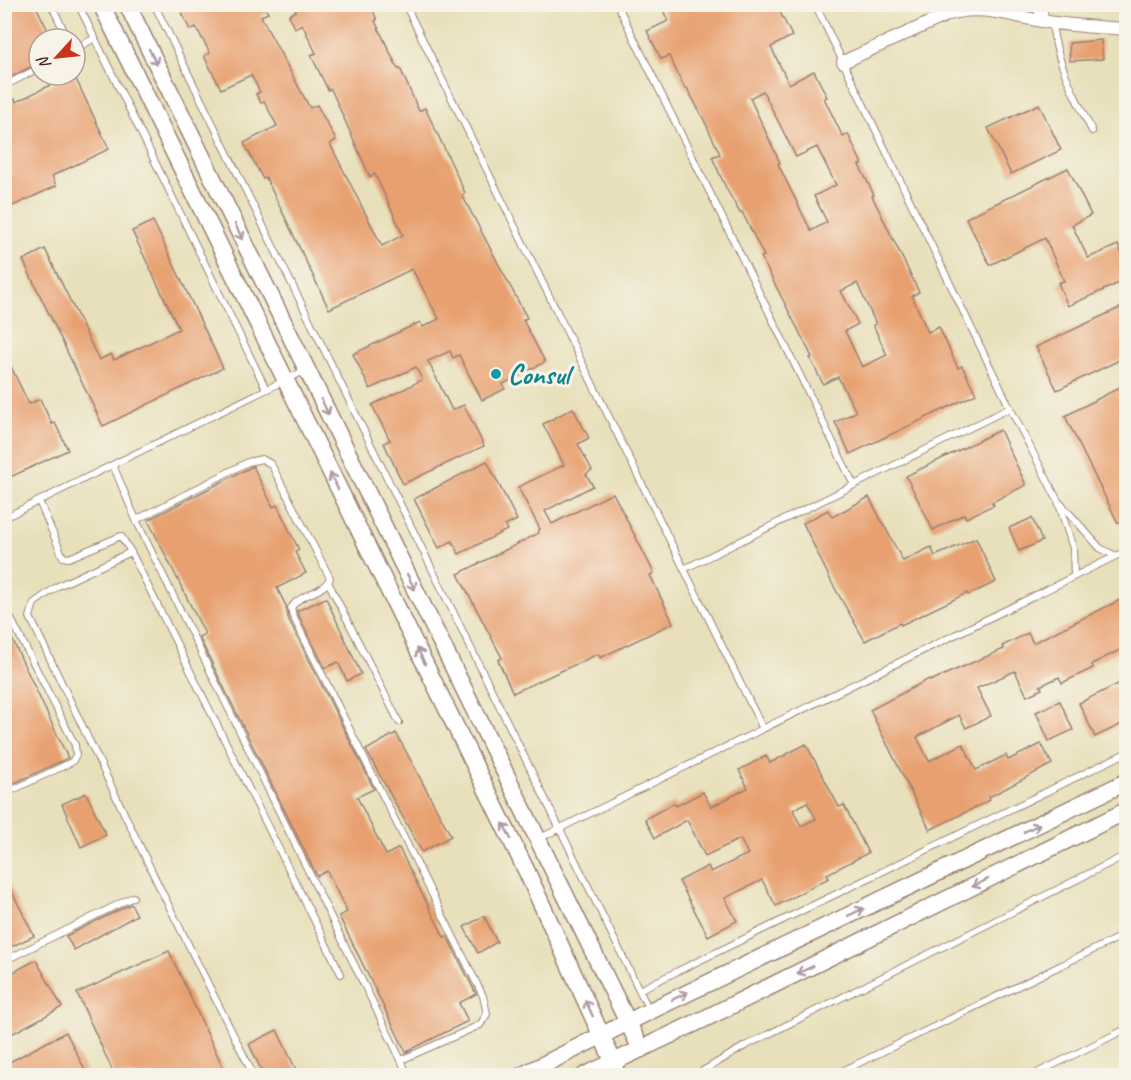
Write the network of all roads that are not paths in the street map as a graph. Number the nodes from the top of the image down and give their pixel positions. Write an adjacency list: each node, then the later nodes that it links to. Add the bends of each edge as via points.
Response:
1 (51, 4): 11 (lane)
2 (78, 4): 13 (lane)
3 (101, 4): 20 (street)
4 (127, 4): 19 (street, one-way to 19)
5 (154, 4): 42 (lane)
6 (405, 4): 32 (lane)
7 (617, 4): 24 (lane)
8 (815, 4): 15 (lane)
9 (1040, 4): 10 (street)
10 (1047, 22): 12 (street); 15 (street, via 962,9); 18 (lane, via 1062,69)
11 (62, 27)
12 (1126, 29)
13 (95, 38): 14 (lane); 21 (lane)
14 (87, 43)
15 (843, 62): 22 (lane)
16 (27, 74): 17 (lane)
17 (4, 86)
18 (1092, 131)
19 (307, 369): 20 (lane); 43 (street, one-way to 43)
20 (285, 380): 21 (lane); 46 (street, one-way to 20)
21 (266, 389): 23 (lane)
22 (1010, 408): 24 (lane); 26 (lane)
23 (113, 465): 25 (lane); 28 (lane)
24 (854, 485): 32 (lane)
25 (39, 501): 27 (lane); 30 (lane, via 63,556 69,558 121,536)
26 (1059, 501): 31 (lane, via 1100,548); 33 (lane, via 1073,548)
27 (4, 518)
28 (136, 520): 34 (lane, via 248,462 262,459 271,464 330,578); 57 (lane)
29 (1126, 551): 31 (lane)
30 (131, 552): 50 (lane); 59 (lane, via 58,586 34,603 30,616)
31 (1116, 556): 33 (lane)
32 (684, 569): 37 (lane)
33 (1074, 576): 37 (lane)
34 (328, 582): 36 (lane); 57 (lane, via 296,601 291,608 293,616 483,996 487,1014 480,1025)
35 (4, 605): 40 (lane, via 75,745 76,755 72,762)
36 (399, 722)
37 (764, 729): 42 (lane)
38 (1126, 753): 51 (lane)
39 (1126, 782): 52 (street, one-way to 39)
40 (4, 794)
41 (1126, 811): 56 (street, one-way to 56)
42 (561, 828): 43 (lane); 51 (lane)
43 (538, 839): 45 (street)
44 (1126, 855): 63 (lane, via 744,1046)
45 (549, 861): 46 (street); 53 (street)
46 (527, 872): 55 (street, one-way to 46)
47 (133, 897): 49 (lane)
48 (1126, 934): 64 (lane)
49 (4, 961)
50 (341, 974)
51 (640, 989): 52 (lane)
52 (650, 1011): 53 (street)
53 (628, 1022): 55 (street); 56 (street)
54 (1126, 1029): 65 (lane)
55 (601, 1035): 58 (street); 61 (street)
56 (641, 1049): 58 (street)
57 (401, 1060): 60 (lane)
58 (616, 1068): 62 (street)
59 (254, 1076)
60 (408, 1076)
61 (521, 1076)
62 (584, 1076)
63 (694, 1076)
64 (832, 1076)
65 (1031, 1076)

